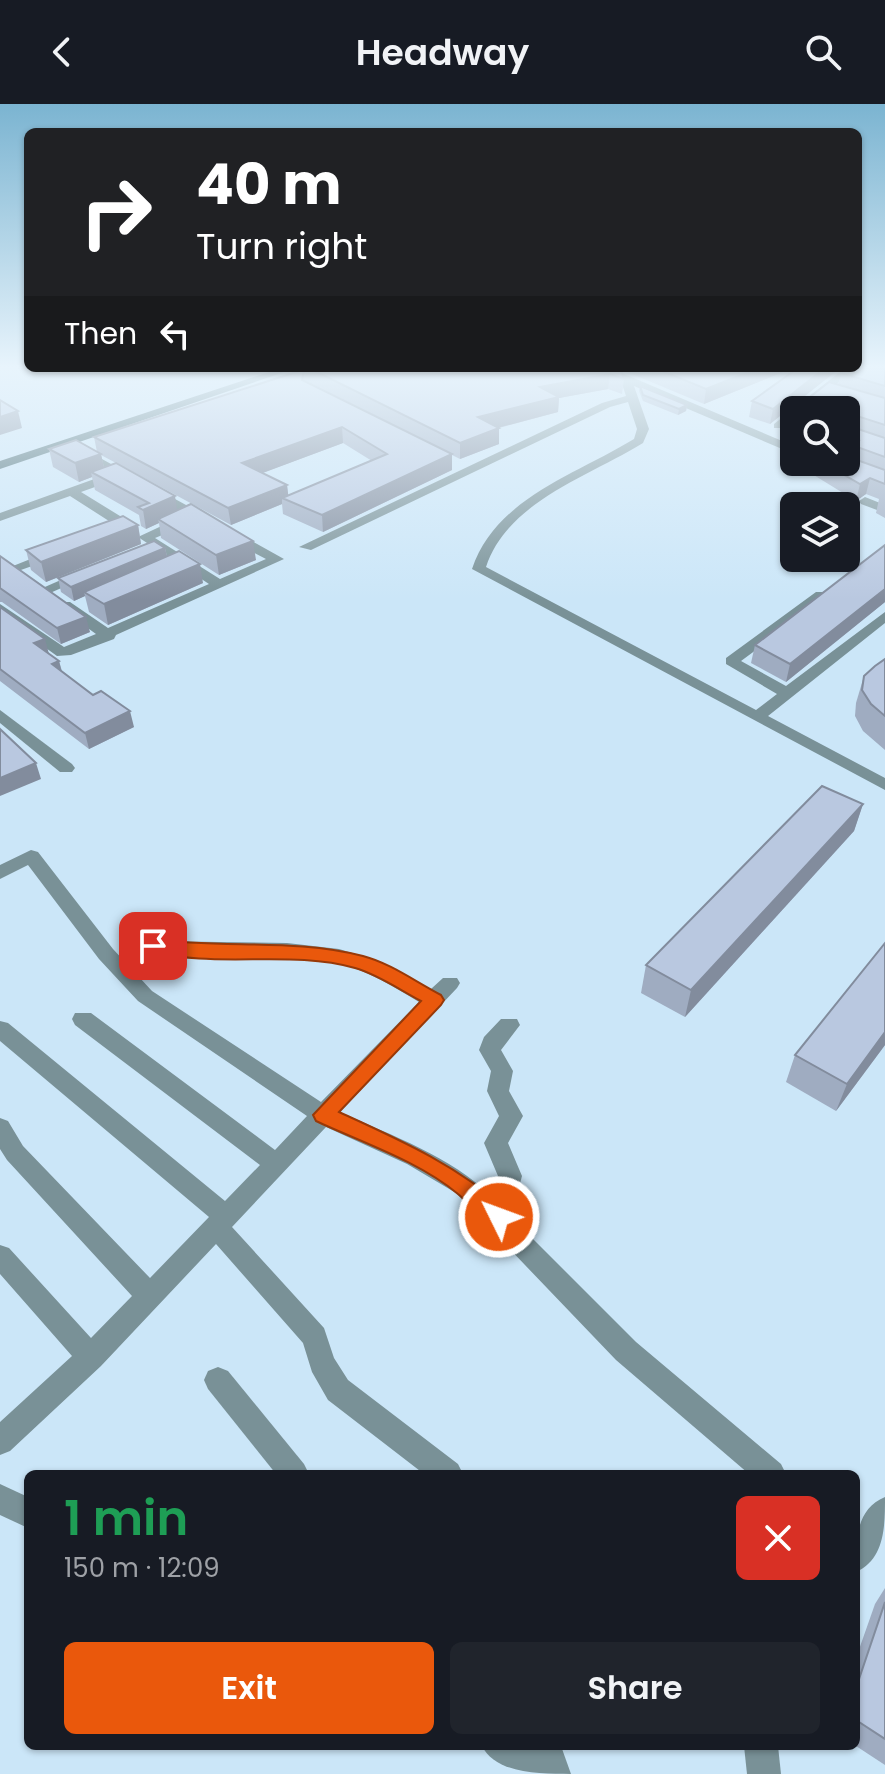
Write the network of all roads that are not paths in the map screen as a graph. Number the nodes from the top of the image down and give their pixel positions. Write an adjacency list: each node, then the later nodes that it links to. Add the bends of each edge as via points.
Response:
1 (30, 444): 6 (main road)
2 (64, 444): 8 (main road)
3 (69, 444): 10 (street)
4 (523, 444): 9 (street)
5 (634, 444): 34 (street, via 525,506 493,535 481,553 479,569)
6 (0, 454)
7 (455, 464): 9 (street)
8 (0, 465)
9 (468, 470): 21 (street)
10 (121, 474): 11 (street); 14 (street)
11 (70, 491): 15 (street); 17 (street)
12 (865, 501): 13 (street)
13 (885, 509)
14 (192, 514): 16 (street); 20 (street)
15 (0, 517)
16 (206, 522)
17 (128, 527): 19 (street); 20 (street)
18 (220, 529): 26 (street, via 277,559)
19 (113, 532)
20 (149, 545): 26 (street)
21 (306, 547)
22 (71, 548): 24 (street)
23 (0, 558): 24 (street)
24 (15, 568): 28 (street)
25 (102, 568): 28 (street)
26 (219, 585): 31 (street)
27 (835, 586): 32 (street, via 731,661)
28 (45, 590): 31 (street, via 78,607)
29 (0, 608): 31 (street, via 57,651)
30 (885, 616): 32 (street)
31 (109, 636)
32 (787, 693): 34 (street)
33 (0, 715): 35 (street)
34 (757, 717): 36 (street)
35 (66, 768)
36 (885, 785)
37 (0, 873): 42 (street, via 31,856 145,996)
38 (153, 946): 42 (street, via 318,954 361,962 442,991)
39 (83, 1019): 44 (street)
40 (509, 1025): 45 (street, via 490,1050 502,1071 498,1091 511,1116 496,1143 510,1176)
41 (0, 1029): 46 (street)
42 (323, 1115): 44 (street); 45 (street, via 428,1164 465,1186)
43 (0, 1128): 48 (street, via 15,1153)
44 (276, 1164): 46 (street)
45 (499, 1217): 54 (street, via 626,1351)
46 (221, 1221): 48 (street); 53 (street, via 315,1337 338,1390)
47 (0, 1256): 49 (street)
48 (150, 1296): 49 (street)
49 (91, 1357): 51 (street)
50 (218, 1380): 52 (street)
51 (0, 1441)
52 (291, 1470)
53 (443, 1470)
54 (766, 1470)
55 (0, 1499): 56 (street)
56 (24, 1511)
57 (885, 1512): 58 (street)
58 (860, 1542)
59 (507, 1750): 62 (street)
60 (545, 1750): 62 (street)
61 (761, 1750): 63 (street)
62 (553, 1774)
63 (764, 1774)

